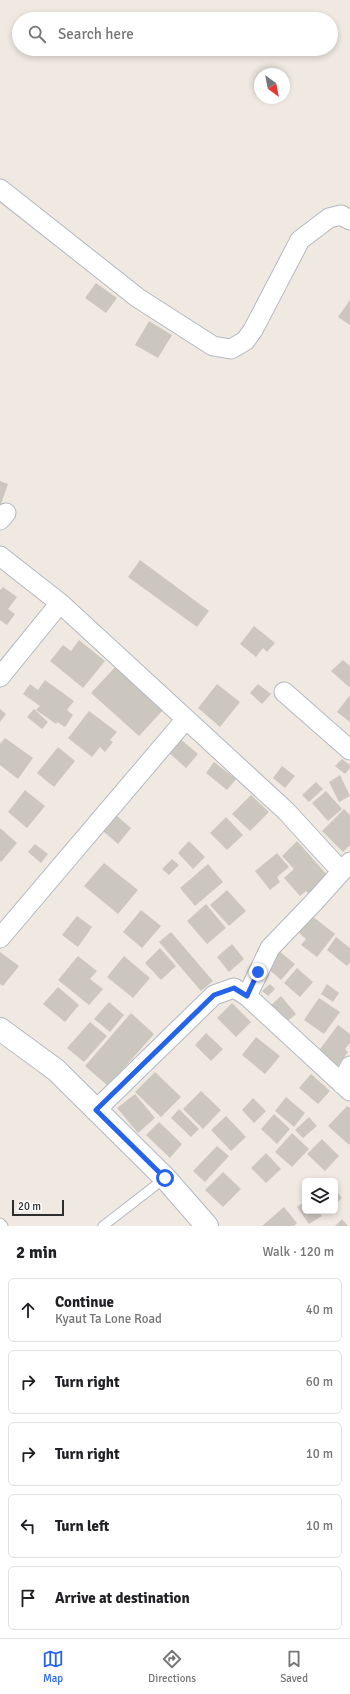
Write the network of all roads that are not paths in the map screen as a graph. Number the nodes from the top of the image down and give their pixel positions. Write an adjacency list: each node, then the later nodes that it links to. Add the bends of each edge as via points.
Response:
1 (0, 189): 2 (street, via 138,298 213,346 231,349 245,341 253,330 300,240 329,218 341,215)
2 (350, 220)
3 (0, 556): 4 (street)
4 (60, 603): 5 (street); 7 (street)
5 (0, 677)
6 (284, 692): 8 (street)
7 (186, 719): 9 (street); 10 (street)
8 (350, 750)
9 (346, 866): 11 (street, via 270,948)
10 (0, 938)
11 (247, 996): 14 (street); 15 (street, via 234,988 214,995)
12 (0, 1029): 15 (main road, via 56,1070)
13 (350, 1066): 14 (street)
14 (346, 1087)
15 (96, 1110): 16 (main road)
16 (165, 1178): 19 (lane); 20 (main road)
17 (0, 1223): 18 (lane)
18 (3, 1226)
19 (103, 1226)
20 (207, 1226)

